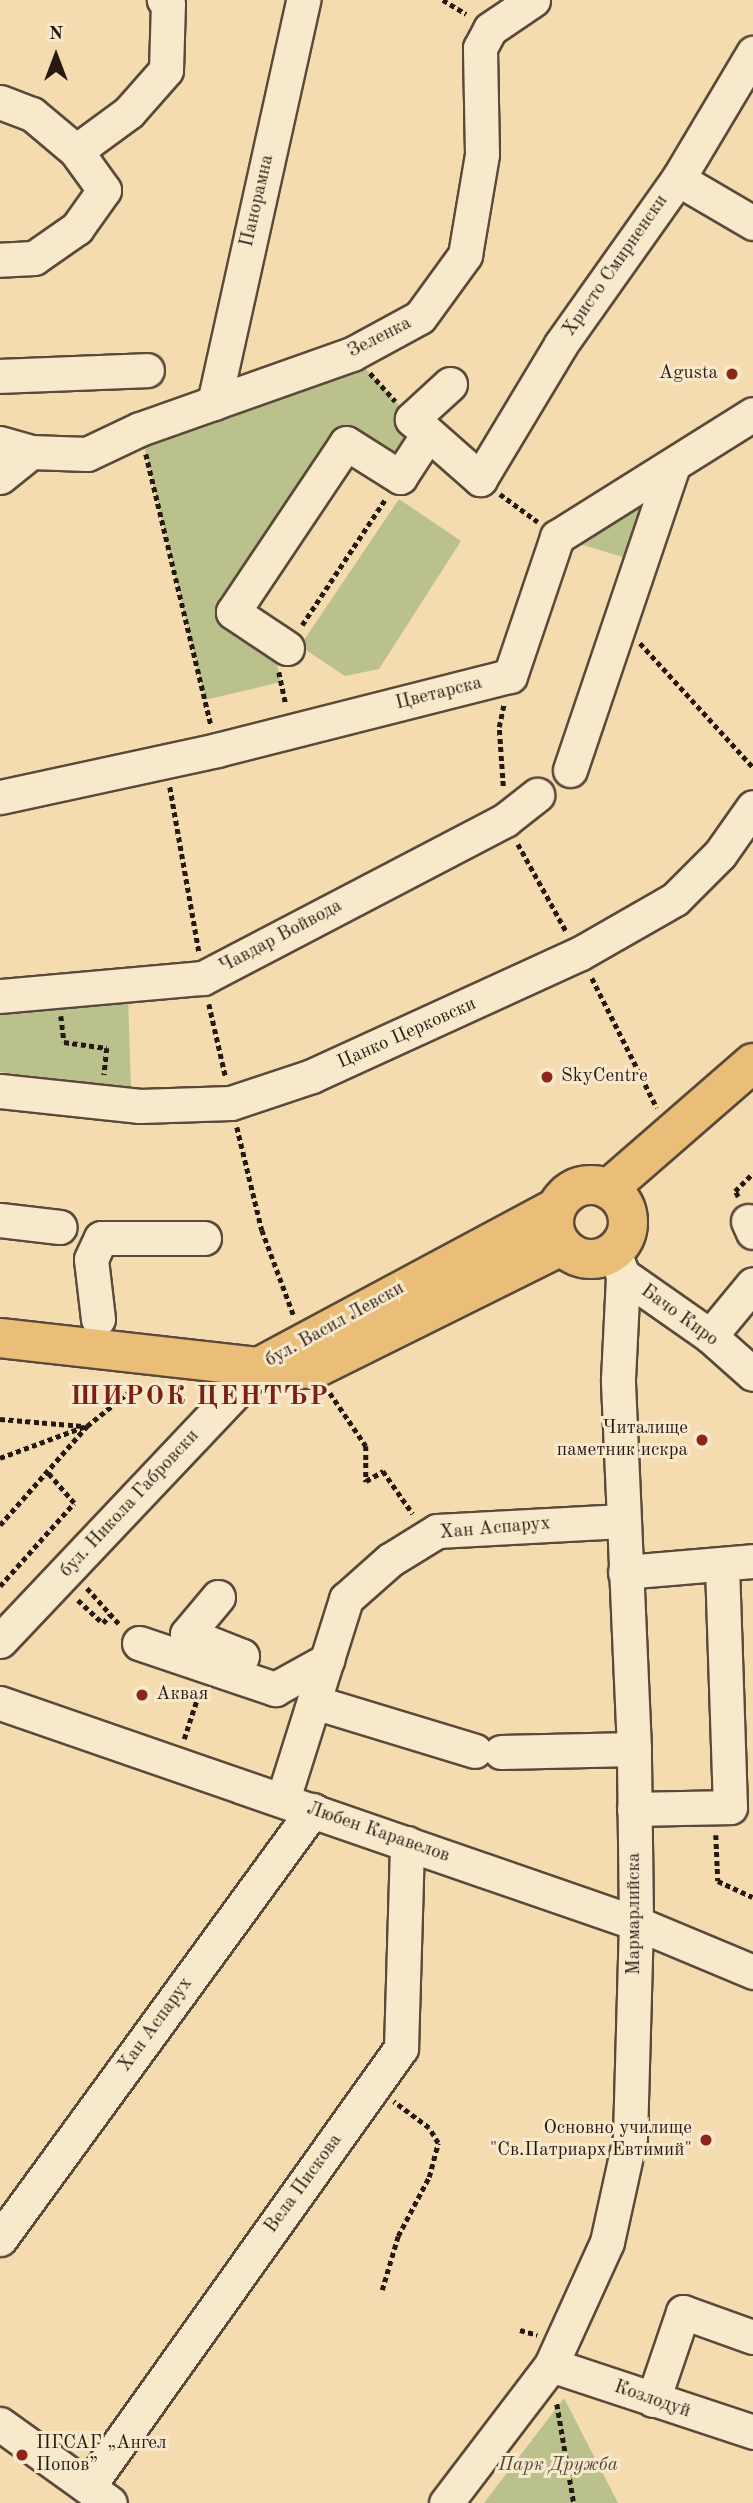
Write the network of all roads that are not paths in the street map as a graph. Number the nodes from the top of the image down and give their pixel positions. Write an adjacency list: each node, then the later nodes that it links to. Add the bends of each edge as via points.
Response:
1 (164, 0): 6 (street, via 168,4 166,70 129,112)
2 (303, 0): 13 (street, Панорамна)
3 (533, 0): 13 (street, Зеленка, via 490,29 480,48 482,155 466,255 420,317 352,354)
4 (753, 53): 7 (street, Христо Смирненски)
5 (0, 102): 6 (street, via 32,114)
6 (76, 151): 9 (street, via 104,190 77,228 34,258)
7 (678, 179): 8 (street); 15 (street, Христо Смирненски, via 561,344 480,479)
8 (753, 223)
9 (0, 260)
10 (147, 370): 11 (street)
11 (0, 376)
12 (450, 384): 15 (street)
13 (214, 403): 16 (street, Зеленка, via 87,454)
14 (753, 414): 17 (street)
15 (420, 427): 19 (street, via 400,477 346,443 233,612)
16 (15, 447): 18 (street)
17 (673, 466): 20 (street); 22 (street, Цветарска, via 557,537 510,676 217,750)
18 (0, 477)
19 (287, 648)
20 (570, 770)
21 (537, 795): 24 (street, Чавдар Войвода, via 505,820 204,978)
22 (0, 797)
23 (753, 807): 26 (street, Цанко Церковски, via 720,854 675,899 579,954 312,1076 231,1103 140,1106)
24 (0, 996)
25 (753, 1063): 27 (main road)
26 (0, 1091)
27 (608, 1189): 28 (main road, via 577,1187); 33 (main road, via 621,1199 627,1214 628,1230)
28 (556, 1208): 32 (main road, via 553,1222); 38 (main road, бул. Васил Левски)
29 (0, 1220): 30 (street)
30 (60, 1227)
31 (204, 1238): 35 (street, via 101,1238 91,1259)
32 (562, 1246): 33 (main road, via 589,1259); 38 (main road, бул. Васил Левски)
33 (619, 1264): 36 (street, Бачо Киро); 41 (street, Мармарлийска)
34 (753, 1284): 36 (street)
35 (98, 1319)
36 (710, 1336): 40 (street, Бачо Киро)
37 (0, 1338): 39 (main road, бул. Васил Левски, via 142,1368)
38 (309, 1354): 39 (main road, бул. Васил Левски)
39 (259, 1367): 45 (street, бул. Никола Габровски)
40 (753, 1374)
41 (623, 1521): 43 (street, Мармарлийска); 47 (street, Хан Аспарух, via 437,1531 390,1560 346,1599)
42 (737, 1564): 43 (street); 53 (street, via 730,1807)
43 (625, 1572): 51 (street, Мармарлийска)
44 (218, 1597): 48 (street, via 187,1634 242,1656)
45 (0, 1641)
46 (139, 1643): 48 (street)
47 (327, 1660): 48 (street, via 275,1689); 49 (street, Хан Аспарух)
48 (221, 1671)
49 (314, 1702): 51 (street, via 488,1751); 52 (street, Хан Аспарух)
50 (0, 1703): 52 (street, Любен Каравелов)
51 (634, 1749): 53 (street, Мармарлийска)
52 (298, 1804): 54 (street, Любен Каравелов); 57 (street, Хан Аспарух)
53 (634, 1808): 55 (street, Мармарлийска)
54 (407, 1843): 55 (street, Любен Каравелов); 63 (street, Вела Пискова, via 401,2048)
55 (636, 1923): 56 (street, Любен Каравелов); 59 (street, Мармарлийска, via 630,2137 607,2242)
56 (753, 1972)
57 (0, 2239)
58 (753, 2337): 60 (street, via 683,2312)
59 (551, 2365): 60 (street, Козлодуй); 64 (street, Мармарлийска)
60 (653, 2400): 62 (street, Козлодуй)
61 (0, 2424): 63 (street)
62 (753, 2432)
63 (99, 2495)
64 (446, 2503)

